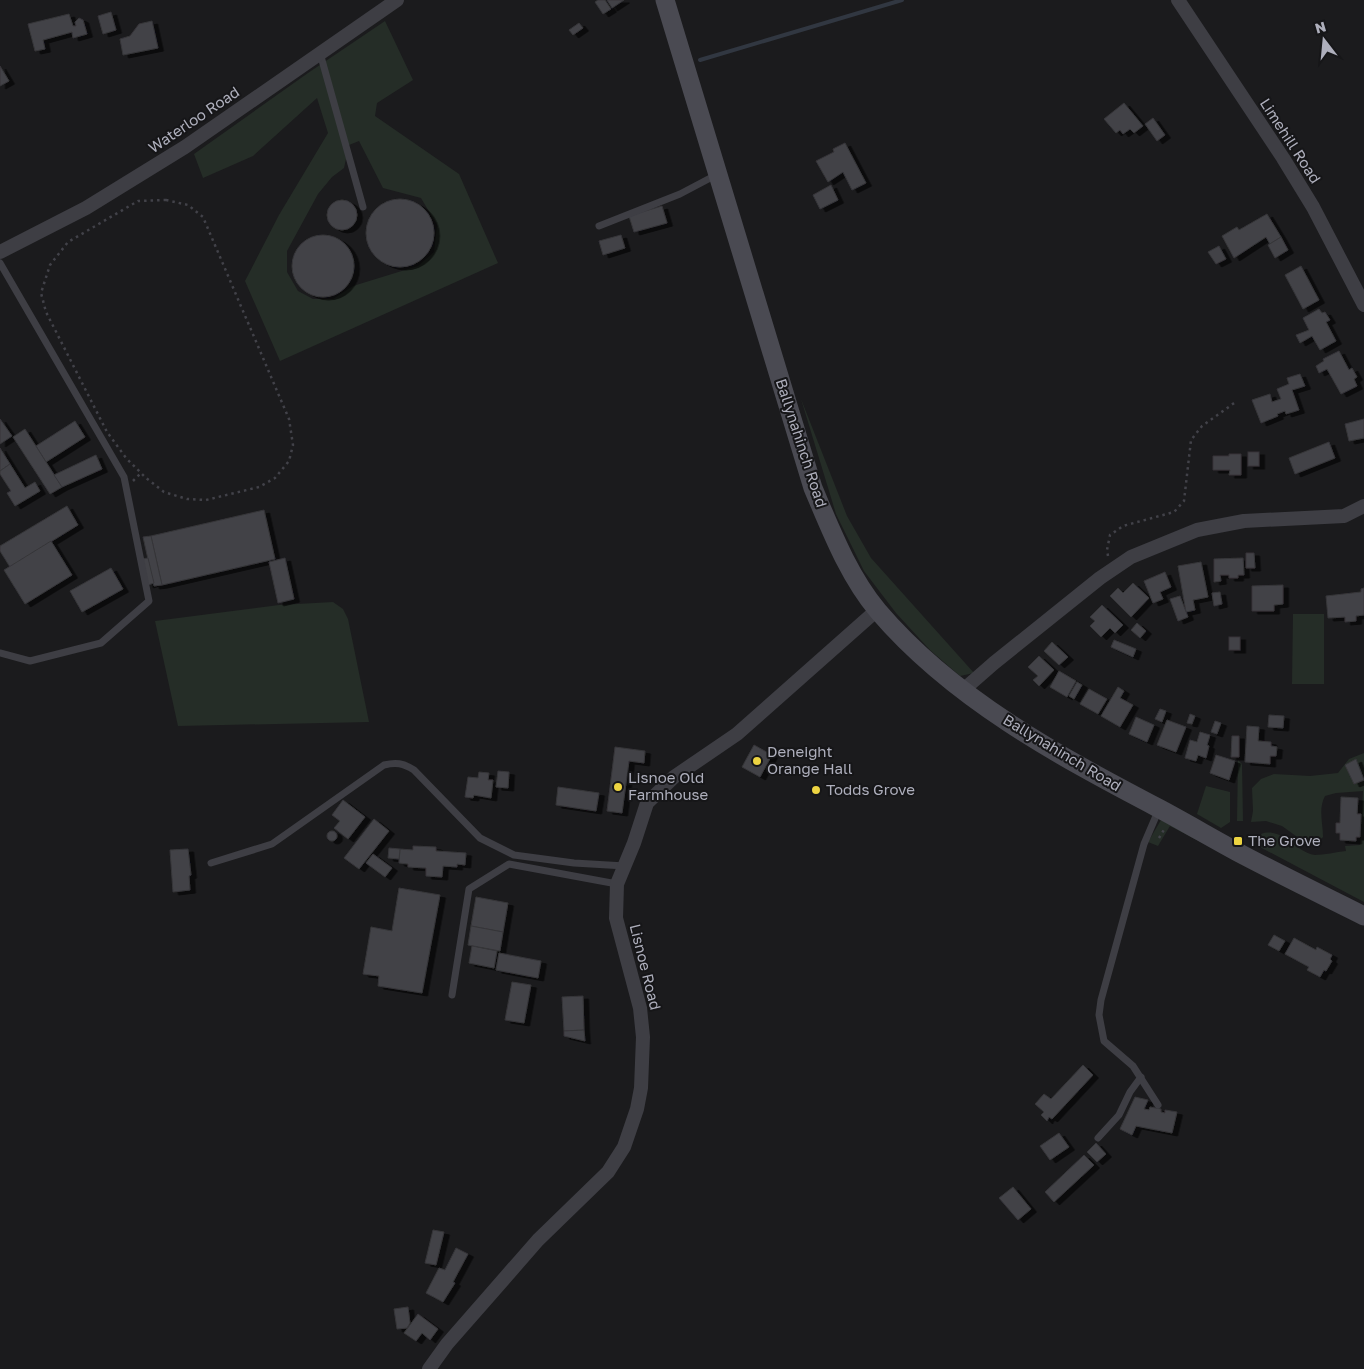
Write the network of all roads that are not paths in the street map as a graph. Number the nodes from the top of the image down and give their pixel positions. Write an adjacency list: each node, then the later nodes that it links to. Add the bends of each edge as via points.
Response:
1 (397, 0): 4 (street, Waterloo Road)
2 (665, 0): 5 (street, Ballynahinch Road)
3 (1178, 0): 10 (street, Limehill Road, via 1313,207)
4 (320, 53): 6 (lane); 8 (street, Waterloo Road, via 185,148 86,208)
5 (718, 174): 7 (lane, via 680,194); 12 (street, Ballynahinch Road, via 813,488 855,578)
6 (363, 207)
7 (599, 226)
8 (0, 252)
9 (0, 263): 13 (lane, via 124,477 149,602 101,643 30,661)
10 (1364, 305)
11 (1364, 506): 14 (street, via 1344,516 1244,521 1197,530 1131,557 1100,578)
12 (877, 610): 14 (street, Ballynahinch Road, via 910,645); 17 (street, Lisnoe Road, via 737,734 674,778 647,803)
13 (0, 653)
14 (962, 691): 15 (street, Ballynahinch Road, via 1062,755)
15 (1165, 812): 19 (street, Ballynahinch Road); 21 (lane, via 1144,844 1099,1015 1104,1041 1133,1066)
16 (211, 863): 17 (lane, via 272,844 384,765 396,762 414,770 480,838 514,855)
17 (625, 866): 18 (street, Lisnoe Road)
18 (617, 884): 20 (lane, via 508,864 469,889); 24 (street, Lisnoe Road, via 616,918 640,1008 643,1037 641,1088 624,1147 608,1172 538,1240)
19 (1364, 916)
20 (452, 995)
21 (1140, 1077): 22 (lane); 23 (lane, via 1119,1115)
22 (1158, 1105)
23 (1098, 1138)
24 (429, 1369)

